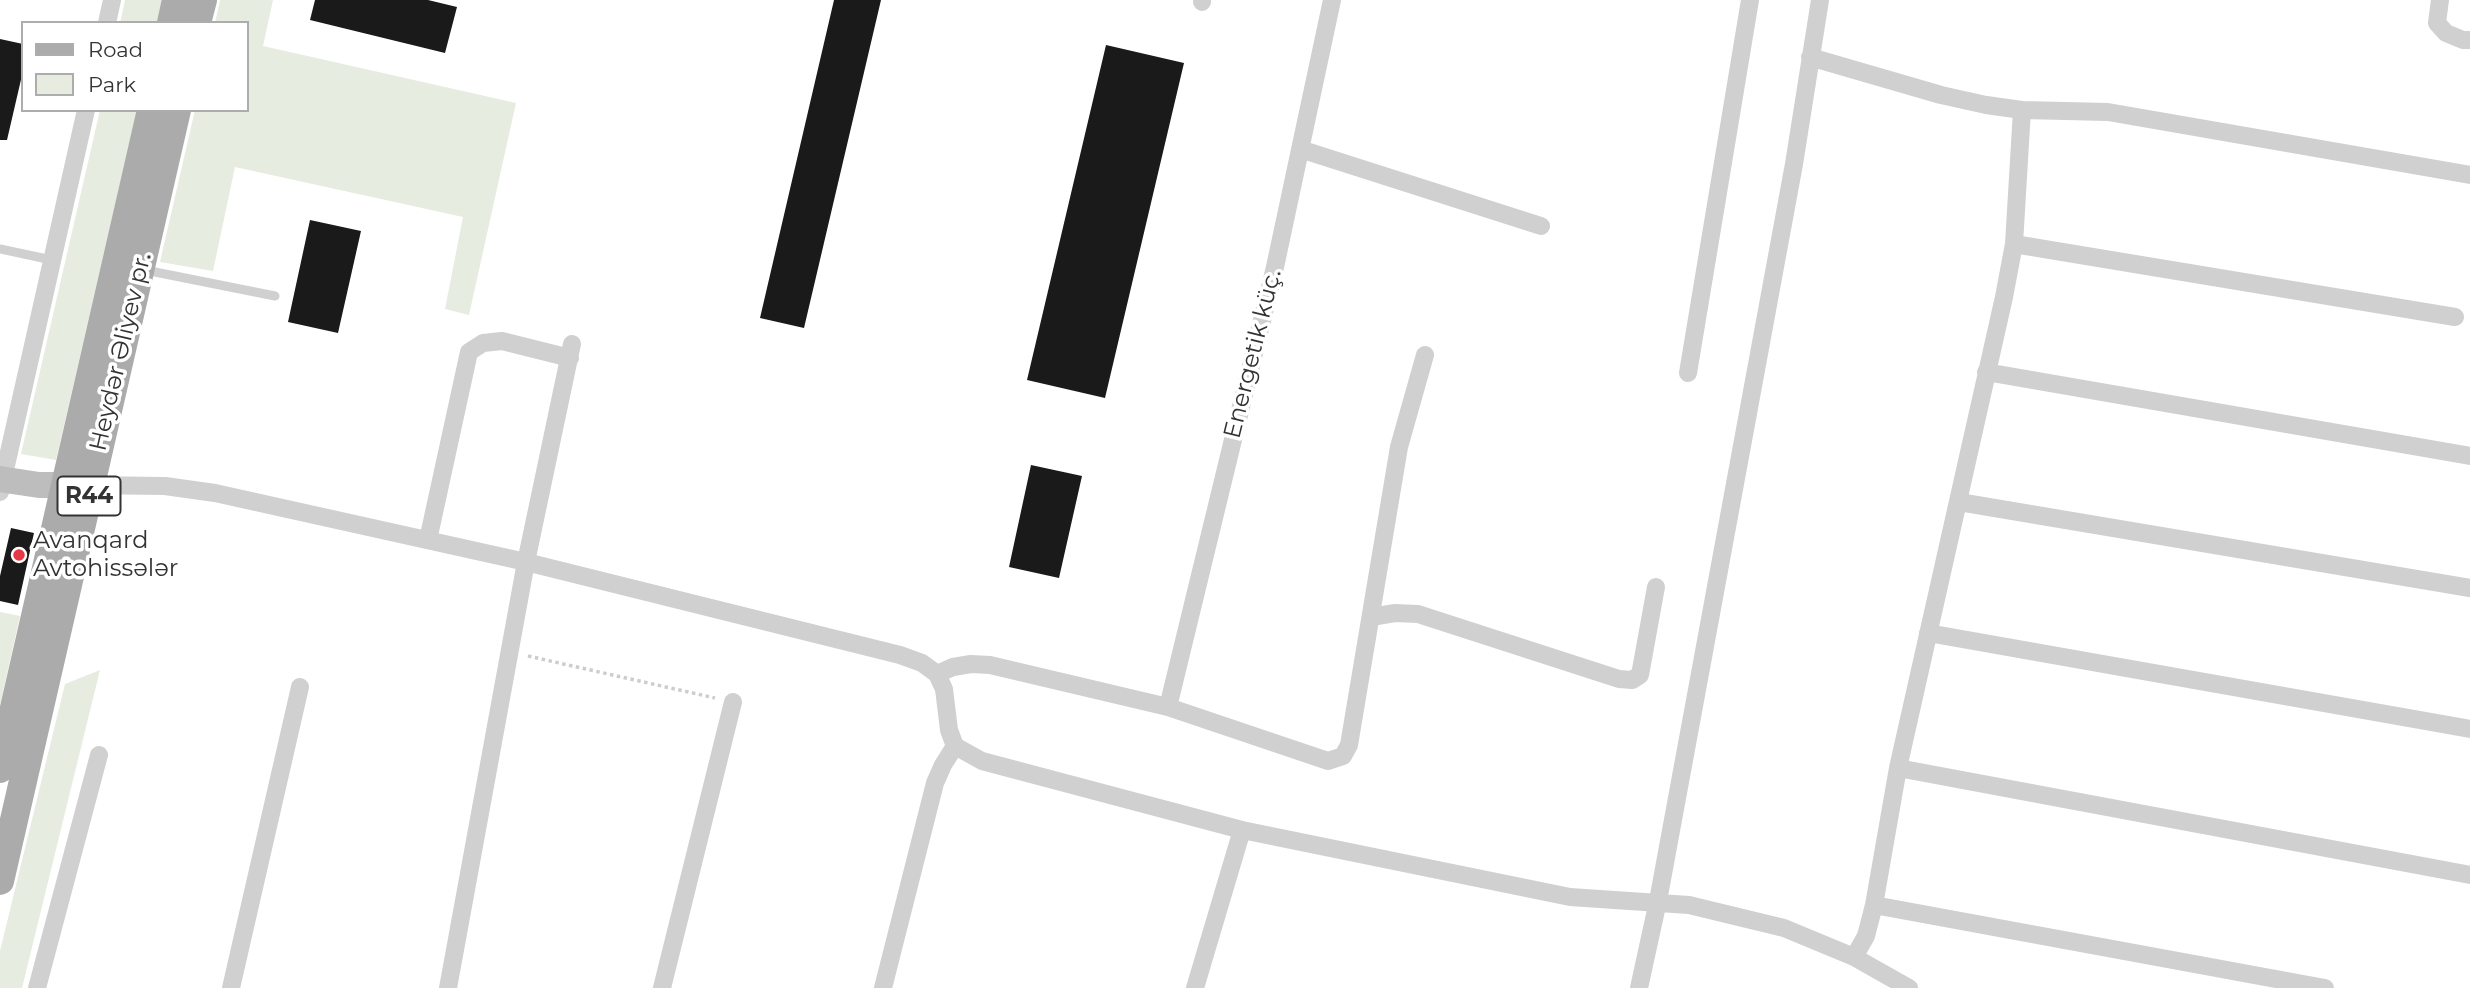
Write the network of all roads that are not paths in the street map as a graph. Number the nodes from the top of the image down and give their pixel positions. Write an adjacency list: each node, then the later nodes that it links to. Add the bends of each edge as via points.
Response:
1 (112, 0): 8 (street)
2 (176, 0): 9 (main road)
3 (203, 0): 10 (main road)
4 (1332, 0): 17 (street, Energetik küç.)
5 (1750, 0): 28 (street)
6 (1820, 0): 12 (street)
7 (2440, 0): 11 (street, via 2437,23 2446,33)
8 (107, 21)
9 (171, 21)
10 (198, 21)
11 (2470, 40)
12 (1810, 57): 13 (street, via 1941,95); 51 (street)
13 (2022, 110): 18 (street, via 2108,112); 20 (street)
14 (86, 112): 22 (street)
15 (151, 112): 31 (main road, Heydər Əliyev pr. / R44)
16 (177, 112): 23 (main road, Heydər Əliyev pr. / R44)
17 (1300, 149): 19 (street); 42 (street, Energetik küç.)
18 (2470, 175)
19 (1541, 226)
20 (2014, 244): 25 (street); 27 (street)
21 (0, 248): 22 (lane)
22 (52, 260): 30 (street)
23 (140, 269): 24 (lane); 31 (main road, Heydər Əliyev pr. / R44)
24 (275, 296)
25 (2455, 317)
26 (1425, 355): 37 (street, via 1399,447)
27 (1986, 372): 29 (street); 32 (street)
28 (1688, 373)
29 (2470, 456)
30 (1, 483): 31 (street)
31 (78, 485): 33 (street, via 165,486 215,493); 47 (main road, Heydər Əliyev pr. / R44); 50 (main road, Heydər Əliyev pr. / R44)
32 (1959, 502): 36 (street); 38 (street)
33 (428, 540): 34 (street); 34 (street, via 469,352 482,343 502,341 571,351)
34 (526, 562): 39 (street, via 900,655); 56 (street)
35 (1656, 587): 37 (street, via 1640,675 1632,680 1418,614)
36 (2470, 588)
37 (1371, 617): 42 (street, via 1349,745 1343,756 1328,761)
38 (1928, 633): 43 (street); 46 (street)
39 (937, 674): 42 (street, via 953,667 990,665); 44 (street)
40 (300, 687): 55 (street)
41 (733, 702): 57 (street)
42 (1168, 706)
43 (2470, 729)
44 (955, 746): 48 (street, via 982,761); 58 (street, via 935,783)
45 (99, 755): 54 (street)
46 (1898, 768): 49 (street); 52 (street)
47 (0, 769)
48 (1242, 830): 51 (street, via 1570,897); 59 (street)
49 (2470, 875)
50 (0, 881)
51 (1658, 901): 53 (street, via 1784,928); 60 (street)
52 (1874, 905): 53 (street, via 1866,936); 62 (street)
53 (1854, 957): 61 (street)
54 (37, 988)
55 (231, 988)
56 (448, 988)
57 (662, 988)
58 (883, 988)
59 (1195, 988)
60 (1639, 988)
61 (1909, 988)
62 (2325, 988)

